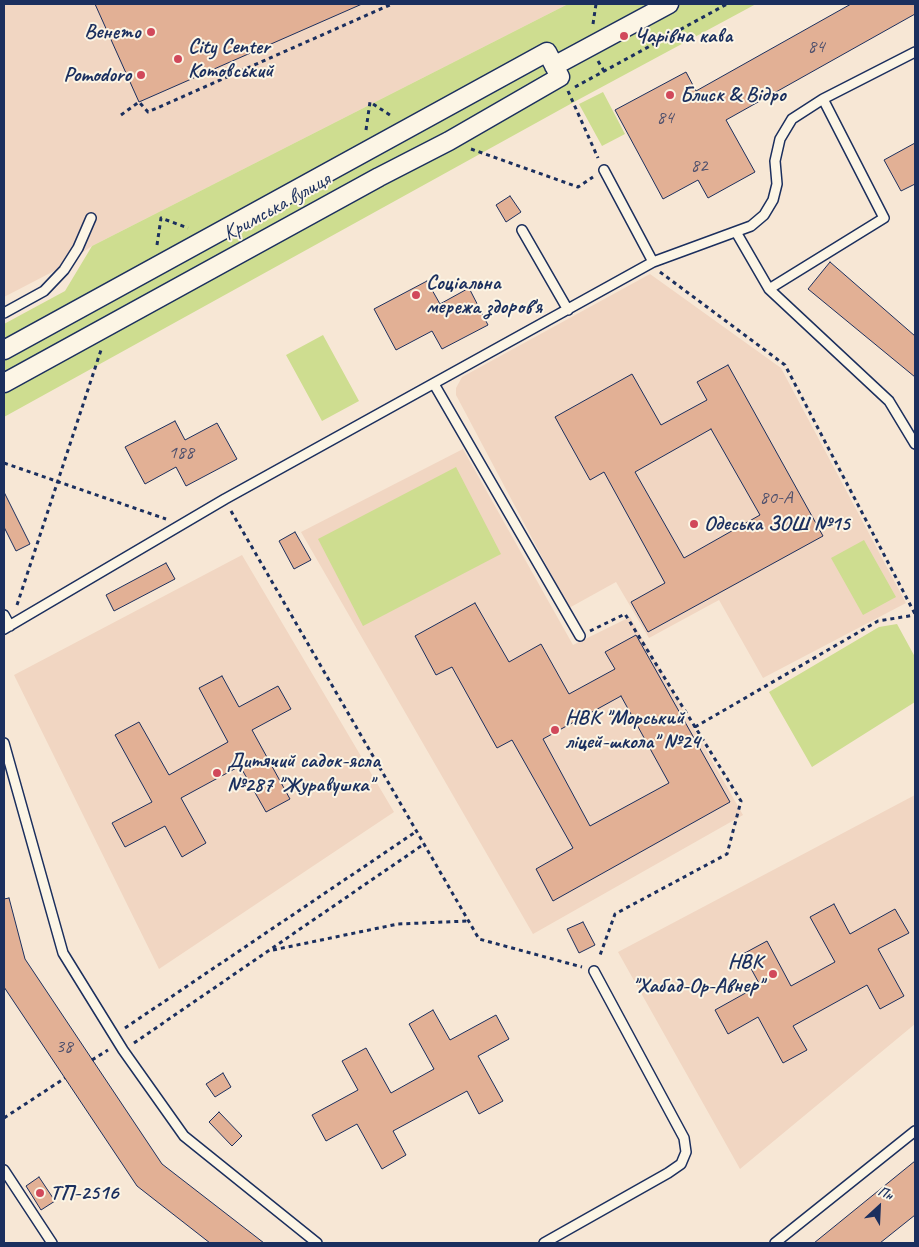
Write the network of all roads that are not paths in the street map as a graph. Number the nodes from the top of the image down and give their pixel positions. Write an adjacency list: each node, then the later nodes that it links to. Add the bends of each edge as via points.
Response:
1 (669, 4): 3 (street)
2 (915, 52): 4 (lane)
3 (554, 66): 13 (street, Кримська вулиця, via 547,52); 14 (street, Кримська вулиця, via 560,77)
4 (823, 99): 8 (lane, via 792,120 778,146 775,161 777,184 773,200 751,226); 10 (lane, via 884,218)
5 (604, 170): 9 (lane)
6 (91, 218): 12 (lane, via 64,270 44,291)
7 (522, 230): 11 (lane)
8 (736, 232): 9 (lane); 10 (lane)
9 (653, 262): 11 (lane)
10 (769, 289): 16 (lane, via 889,401)
11 (568, 310): 15 (lane)
12 (4, 313)
13 (4, 350)
14 (4, 383)
15 (434, 384): 18 (lane, via 225,499); 19 (lane)
16 (915, 444)
17 (4, 615): 18 (lane)
18 (7, 628)
19 (580, 636)
20 (4, 743): 25 (lane, via 63,953 123,1050 184,1136)
21 (594, 971): 26 (lane, via 684,1138 686,1152 681,1164 668,1173)
22 (915, 1131): 27 (lane)
23 (4, 1170): 24 (lane)
24 (52, 1243)
25 (317, 1243)
26 (544, 1243)
27 (775, 1243)

